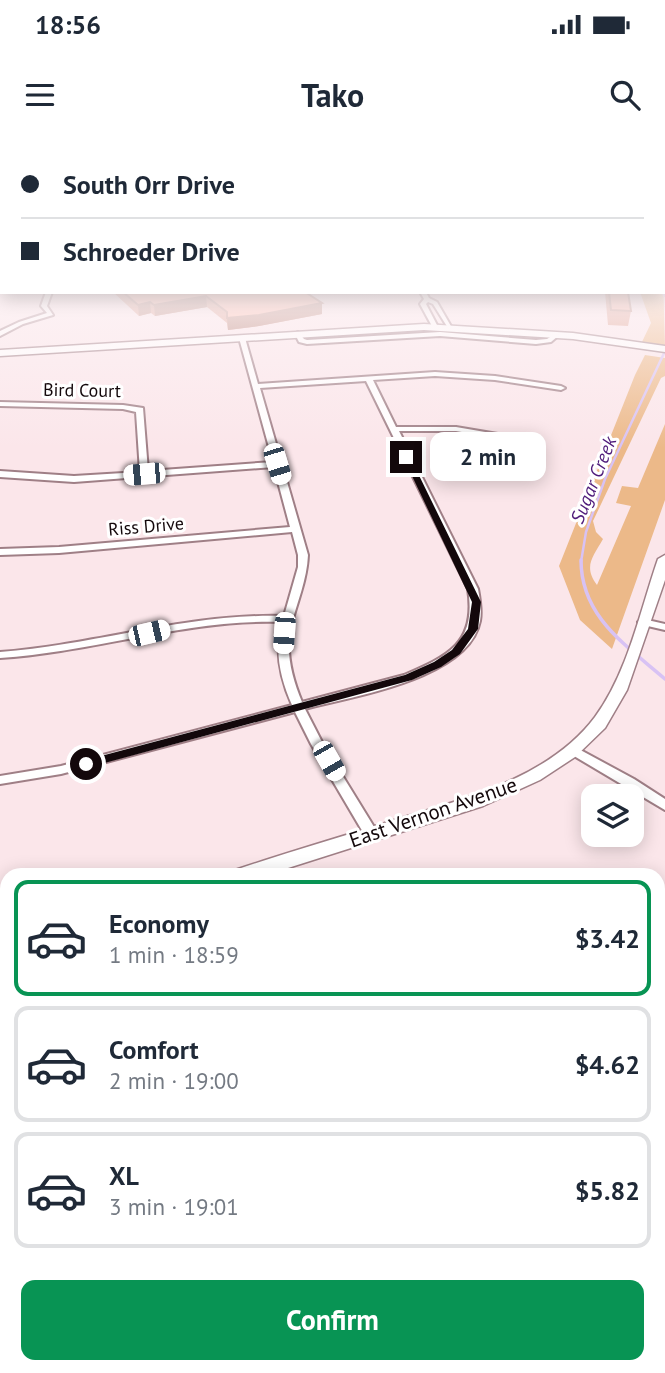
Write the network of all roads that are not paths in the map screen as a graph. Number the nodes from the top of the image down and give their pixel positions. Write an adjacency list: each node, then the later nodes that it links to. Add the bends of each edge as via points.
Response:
1 (311, 334): 3 (main road)
2 (515, 334): 4 (main road)
3 (242, 338): 5 (main road); 7 (street)
4 (665, 352)
5 (0, 353)
6 (368, 378): 7 (street); 8 (street, via 467,375); 10 (street)
7 (255, 386): 12 (street)
8 (561, 388)
9 (0, 404): 14 (street, Bird Court, via 140,410)
10 (393, 429): 11 (street, via 456,429); 22 (street, via 473,589 476,621 463,645 438,665)
11 (527, 441)
12 (277, 464): 14 (street); 15 (street)
13 (0, 474): 14 (street, via 74,479)
14 (144, 474)
15 (295, 529): 16 (street, Riss Drive); 18 (street, via 303,564)
16 (0, 552)
17 (665, 559): 19 (main road, East Vernon Avenue)
18 (288, 620): 21 (street, via 209,620 81,648); 22 (street, via 283,658)
19 (643, 623): 20 (street); 23 (main road, East Vernon Avenue, via 606,714)
20 (665, 627)
21 (0, 655)
22 (300, 708): 24 (street, via 61,770); 26 (street)
23 (573, 750): 25 (street); 26 (main road, East Vernon Avenue, via 509,789)
24 (0, 780)
25 (665, 805)
26 (372, 835): 27 (main road, East Vernon Avenue)
27 (265, 868)

